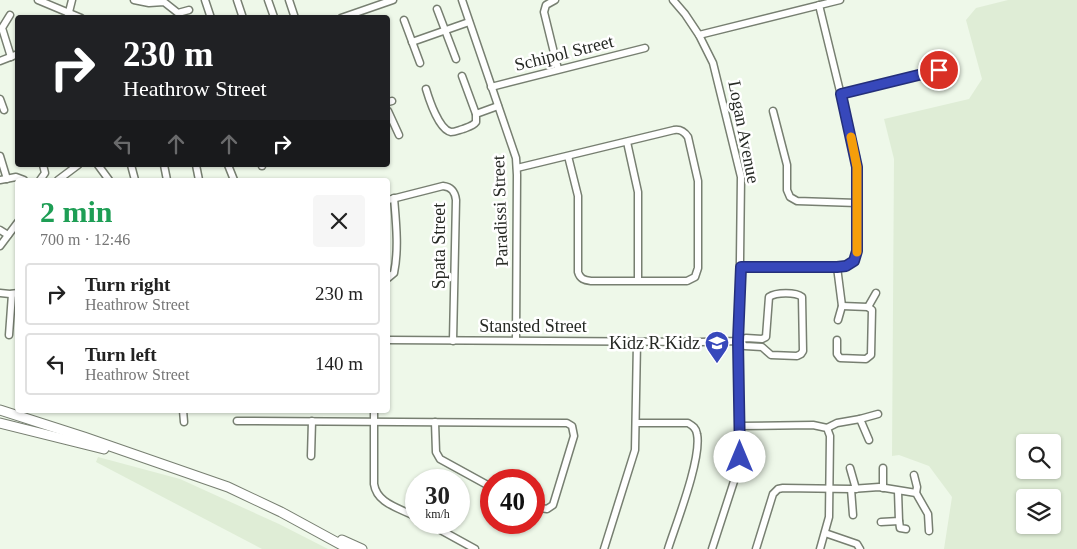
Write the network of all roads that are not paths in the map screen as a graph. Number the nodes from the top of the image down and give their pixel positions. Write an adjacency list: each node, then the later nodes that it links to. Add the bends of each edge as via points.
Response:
1 (38, 0): 17 (street)
2 (72, 0): 18 (street)
3 (134, 0): 15 (street, via 164,2 178,13)
4 (207, 0): 19 (street)
5 (236, 0): 20 (street)
6 (268, 0): 21 (street)
7 (289, 0): 22 (street)
8 (393, 0): 23 (street)
9 (462, 0): 25 (street, Paradissi Street)
10 (555, 0): 34 (street, via 546,5 544,12)
11 (673, 0): 27 (street, Logan Avenue)
12 (840, 0): 13 (street)
13 (819, 5): 27 (street); 39 (street)
14 (437, 9): 26 (street)
15 (189, 10)
16 (10, 15): 30 (street, via 2,28)
17 (66, 15)
18 (68, 15)
19 (210, 15)
20 (242, 15)
21 (273, 15)
22 (294, 15)
23 (349, 15)
24 (404, 20): 28 (street)
25 (469, 22): 26 (street); 37 (street, Paradissi Street)
26 (446, 31): 28 (street); 31 (street)
27 (699, 35): 63 (street, Logan Avenue, via 717,74 740,172)
28 (412, 42): 33 (street)
29 (645, 48): 34 (street, Schipol Street)
30 (14, 56): 32 (street)
31 (456, 59)
32 (0, 61)
33 (420, 63)
34 (558, 69): 37 (street, Schipol Street)
35 (939, 70): 39 (street)
36 (462, 76): 44 (street)
37 (491, 87): 41 (street, Paradissi Street)
38 (426, 89): 44 (street, via 435,112 449,131 473,126)
39 (841, 94): 58 (street, via 856,157)
40 (0, 99): 42 (street)
41 (498, 106): 44 (street); 52 (street, Paradissi Street)
42 (4, 110)
43 (773, 111): 58 (street, via 790,197 797,201)
44 (476, 114)
45 (390, 115): 46 (street)
46 (399, 135)
47 (627, 142): 49 (street); 66 (street, via 638,192); 66 (street, via 682,130 688,137 698,181 698,268 695,277 687,281)
48 (0, 156): 56 (street)
49 (568, 156): 52 (street); 66 (street, via 578,196 579,275 591,281)
50 (75, 167): 54 (street)
51 (99, 167): 55 (street)
52 (517, 168): 75 (street, Paradissi Street)
53 (19, 178): 56 (street)
54 (61, 178)
55 (108, 178)
56 (4, 180)
57 (391, 199): 65 (street, via 396,224 394,273); 77 (street, Spata Street, via 443,186 451,188 455,195)
58 (857, 203): 64 (street, via 856,257 850,264)
59 (15, 226): 61 (street)
60 (0, 230): 61 (street)
61 (8, 235): 62 (street)
62 (0, 246)
63 (741, 267): 64 (street); 78 (street, Logan Avenue)
64 (837, 267): 70 (street)
65 (390, 276)
66 (638, 280)
67 (0, 293): 68 (street)
68 (15, 293): 73 (street)
69 (876, 293): 71 (street)
70 (842, 306): 71 (street); 72 (street)
71 (868, 307): 76 (street, via 873,314 870,357 840,358)
72 (838, 320)
73 (9, 335)
74 (390, 340): 77 (street, Stansted Street)
75 (516, 340): 77 (street, Stansted Street); 79 (street, Stansted Street)
76 (837, 340)
77 (453, 341)
78 (738, 341): 78 (street, via 766,337 770,296 796,294 802,297 801,354 771,355 762,347 745,346); 79 (street, Stansted Street); 92 (street, Logan Avenue)
79 (637, 342): 91 (street)
80 (0, 410): 95 (main road)
81 (182, 413): 88 (street)
82 (374, 413): 87 (street)
83 (878, 414): 84 (street)
84 (860, 419): 93 (street); 94 (street)
85 (237, 421): 86 (street)
86 (312, 421): 87 (street); 96 (street)
87 (374, 421): 89 (street); 107 (street, via 376,492 380,499)
88 (184, 422)
89 (435, 422): 100 (street, via 436,452 440,459); 106 (street, via 554,422 572,426 574,436 553,505)
90 (0, 423): 95 (main road)
91 (636, 423): 117 (street, via 636,443); 118 (street, via 688,423 697,433 696,460)
92 (739, 426): 93 (street, via 813,425); 119 (street, Logan Avenue, via 738,464)
93 (827, 428): 102 (street, via 830,436)
94 (869, 440)
95 (136, 456): 115 (main road, via 228,488)
96 (311, 456)
97 (850, 468): 103 (street)
98 (883, 468): 101 (street)
99 (914, 475): 105 (street)
100 (480, 482)
101 (883, 488): 103 (street); 104 (street)
102 (829, 489): 103 (street); 113 (street, via 830,511); 120 (street, via 788,487 776,491)
103 (854, 489): 108 (street)
104 (898, 492): 105 (street); 109 (street)
105 (916, 493): 112 (street, via 928,514)
106 (545, 509)
107 (405, 512)
108 (853, 515)
109 (899, 521): 110 (street); 111 (street, via 900,528)
110 (881, 522)
111 (906, 529)
112 (929, 531)
113 (825, 533): 121 (street); 122 (street, via 857,544)
114 (448, 534): 116 (street)
115 (356, 548)
116 (476, 549)
117 (604, 549)
118 (668, 549)
119 (712, 549)
120 (756, 549)
121 (820, 549)
122 (860, 549)

